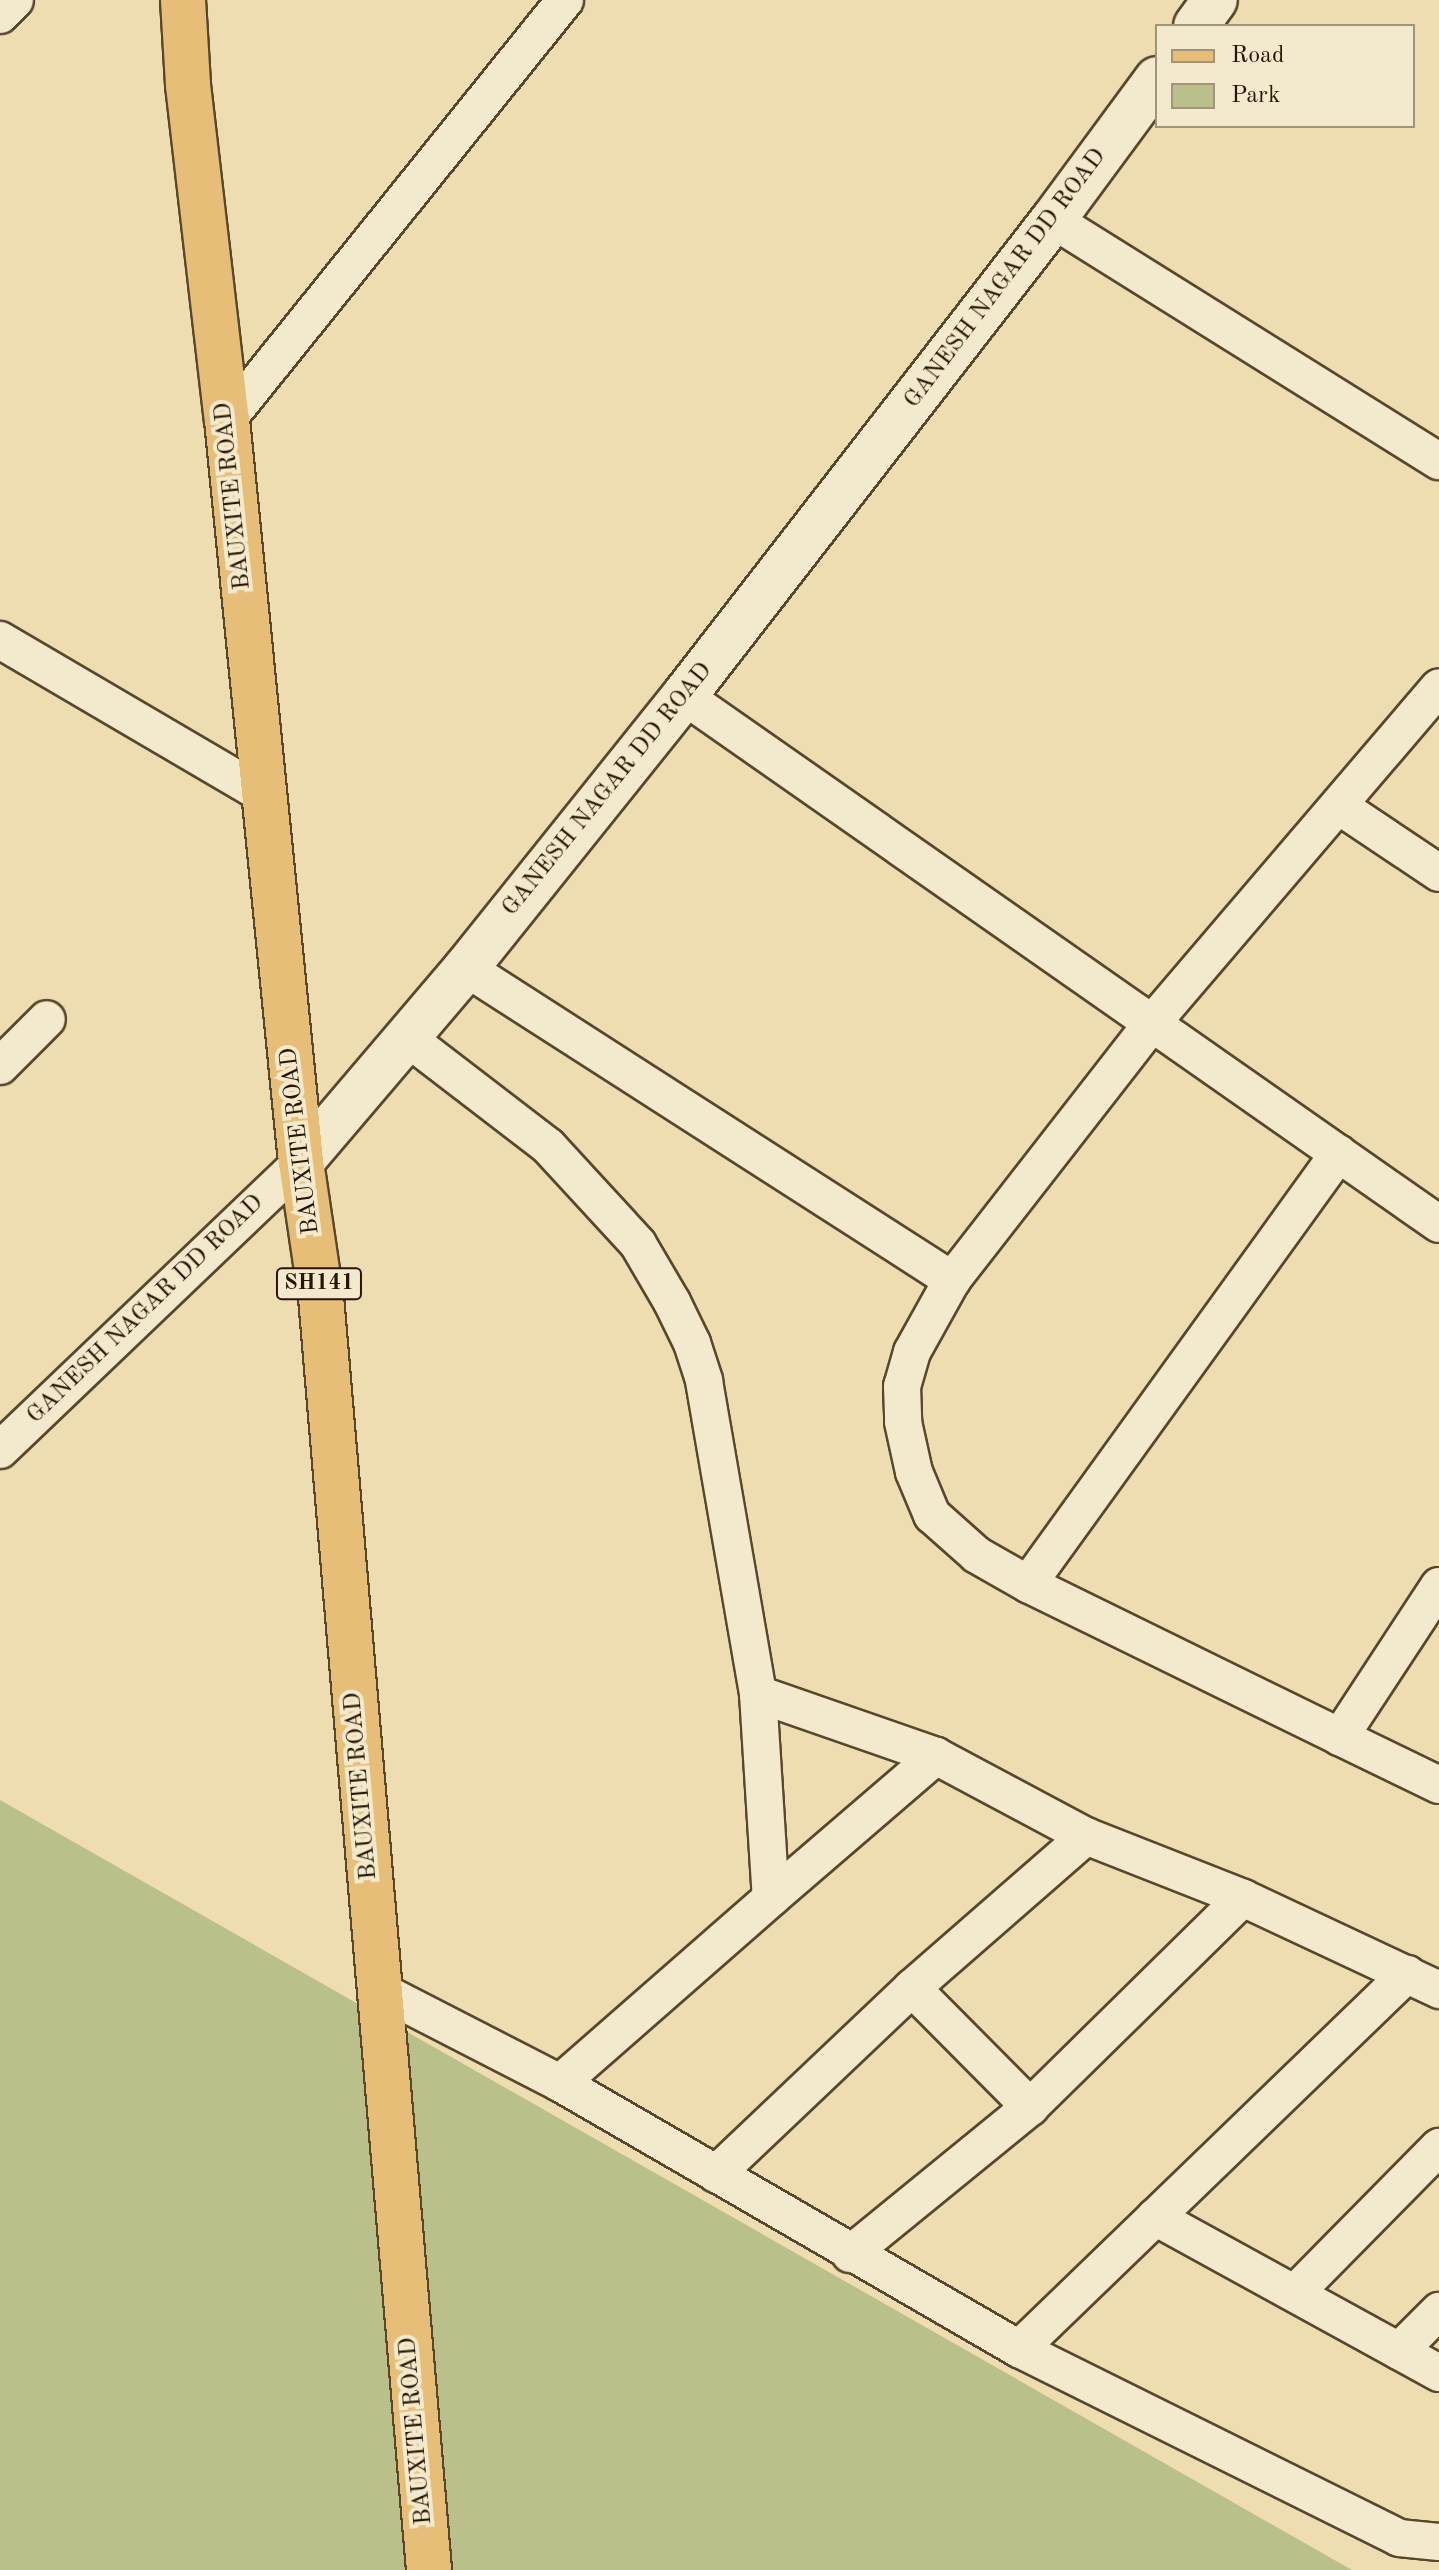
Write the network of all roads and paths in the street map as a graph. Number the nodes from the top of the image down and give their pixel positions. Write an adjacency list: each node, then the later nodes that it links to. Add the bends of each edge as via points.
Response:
1 (15, 0): 5 (street)
2 (183, 0): 9 (main road, BAUXITE ROAD / SH141)
3 (565, 0): 9 (street)
4 (1215, 0): 6 (street)
5 (0, 15)
6 (1197, 24)
7 (1155, 82): 8 (street, GANESH NAGAR DD ROAD)
8 (1053, 220): 10 (street); 13 (street, GANESH NAGAR DD ROAD)
9 (227, 420): 14 (main road, BAUXITE ROAD / SH141)
10 (1439, 461)
11 (0, 640): 14 (street)
12 (1439, 687): 15 (street)
13 (684, 696): 17 (street, GANESH NAGAR DD ROAD); 19 (street)
14 (266, 796): 23 (main road, BAUXITE ROAD / SH141)
15 (1339, 806): 16 (street); 19 (street)
16 (1439, 873)
17 (466, 968): 20 (street, GANESH NAGAR DD ROAD); 25 (street)
18 (47, 1019): 21 (street)
19 (1153, 1022): 22 (street); 25 (street)
20 (406, 1037): 23 (street, GANESH NAGAR DD ROAD); 29 (street, via 548,1146 638,1244 672,1302 704,1381)
21 (0, 1066)
22 (1339, 1153): 24 (street); 27 (street)
23 (301, 1162): 26 (street, GANESH NAGAR DD ROAD); 38 (main road, BAUXITE ROAD / SH141, via 321,1297)
24 (1439, 1224)
25 (952, 1280): 27 (street, via 912,1352 902,1386 914,1472 932,1515 977,1555)
26 (0, 1450)
27 (1028, 1584): 30 (street)
28 (1438, 1589): 30 (street)
29 (758, 1694): 31 (street); 34 (street)
30 (1340, 1737): 32 (street)
31 (936, 1756): 33 (street); 34 (street)
32 (1439, 1785)
33 (1086, 1836): 35 (street); 37 (street)
34 (771, 1898): 40 (street)
35 (1243, 1898): 36 (street); 41 (street)
36 (1407, 1974): 39 (street); 44 (street)
37 (912, 1988): 41 (street); 43 (street)
38 (379, 1990): 40 (street); 52 (main road, BAUXITE ROAD / SH141)
39 (1439, 1990)
40 (560, 2083): 43 (street)
41 (1030, 2107): 45 (street)
42 (1439, 2147): 46 (street)
43 (716, 2174): 45 (street)
44 (1155, 2217): 46 (street); 48 (street)
45 (850, 2254): 48 (street)
46 (1296, 2292): 49 (street)
47 (1439, 2311): 49 (street)
48 (1019, 2349): 51 (street, via 1399,2538)
49 (1399, 2351): 50 (street)
50 (1439, 2373)
51 (1439, 2542)
52 (429, 2570)

